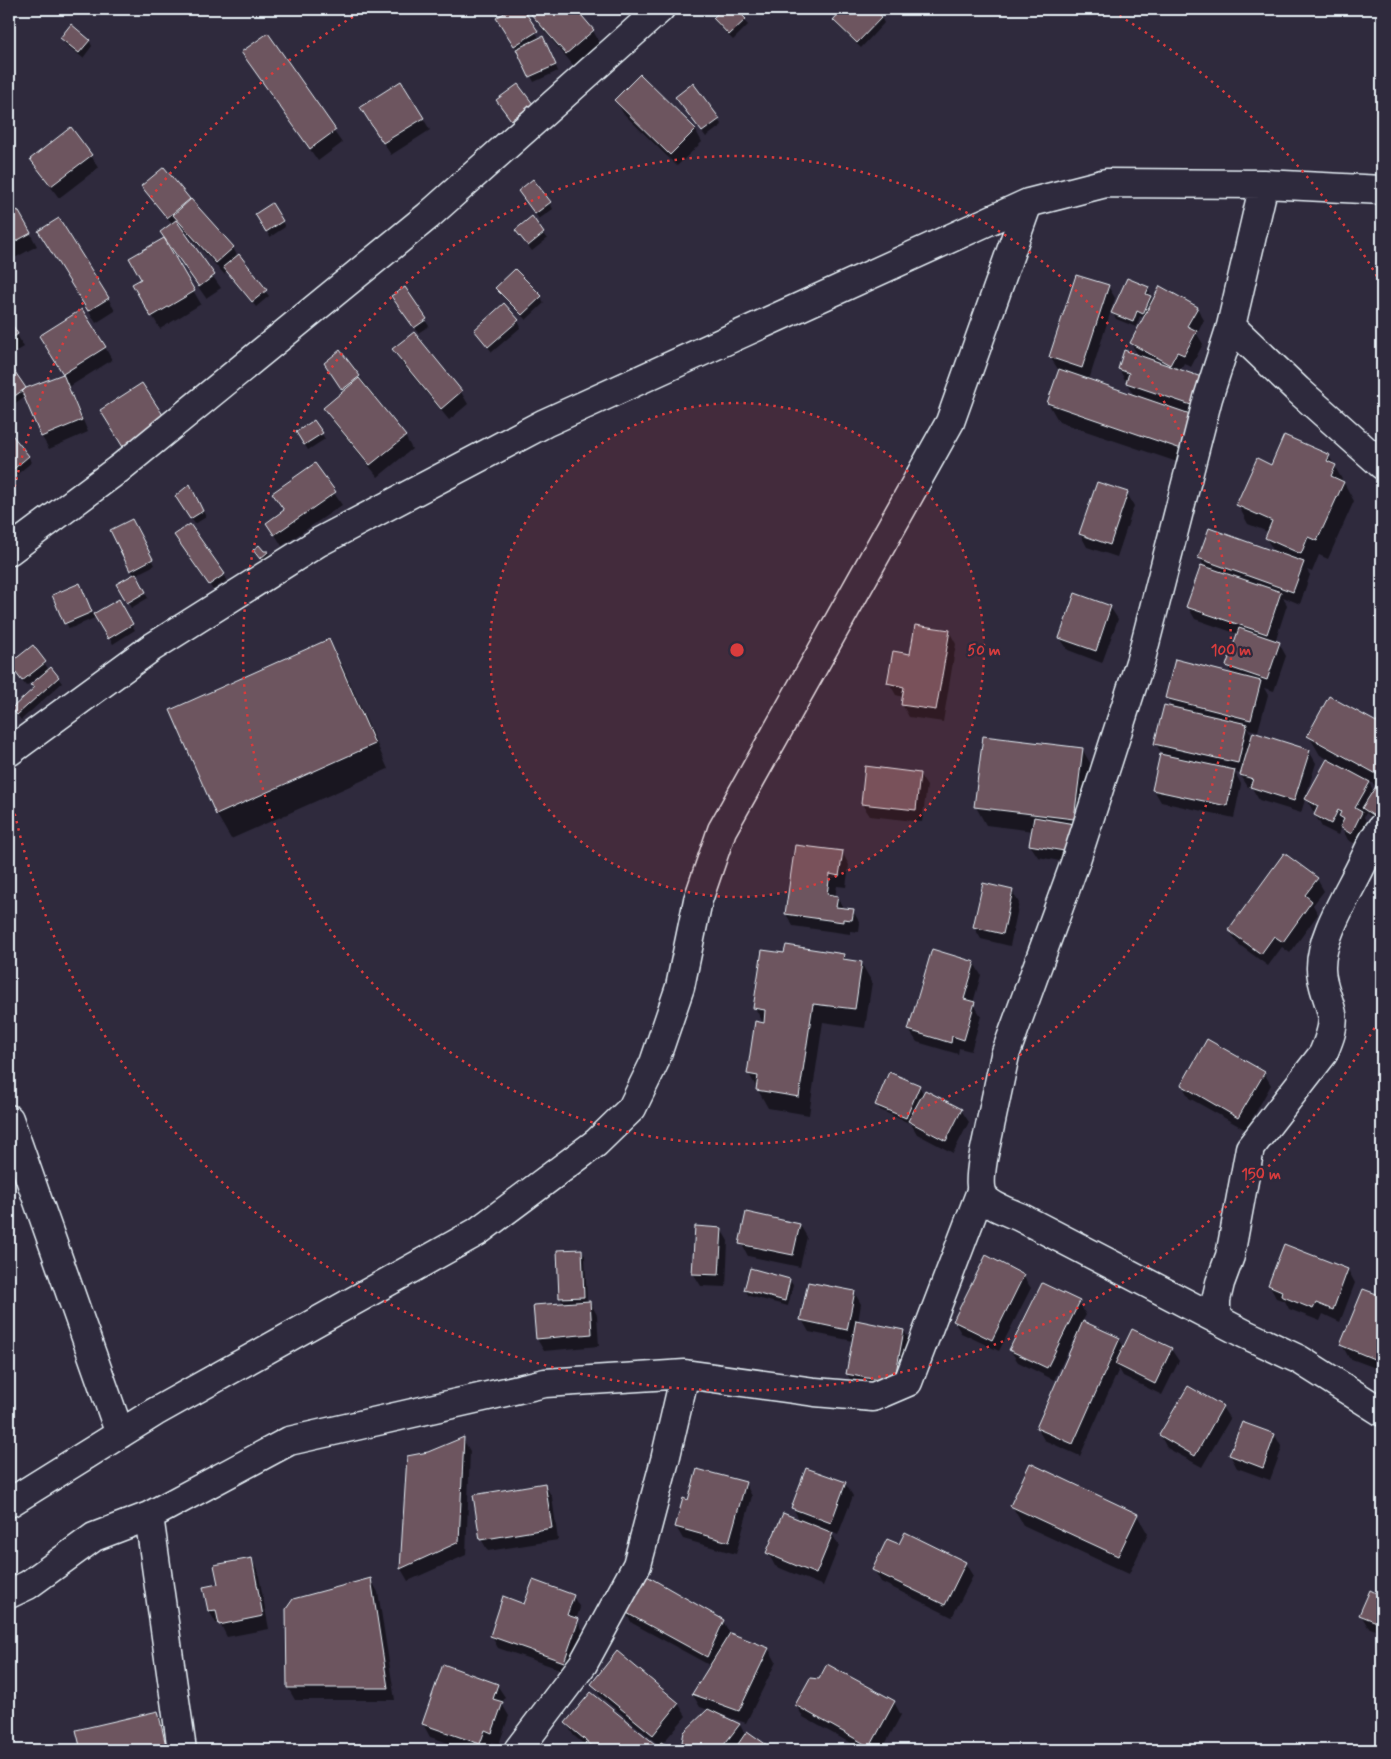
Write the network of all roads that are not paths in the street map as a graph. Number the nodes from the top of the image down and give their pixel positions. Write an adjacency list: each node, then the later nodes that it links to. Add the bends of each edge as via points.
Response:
1 (660, 9): 7 (street, via 428,216 120,468)
2 (1264, 184): 3 (street); 4 (street, via 1106,183); 5 (street)
3 (1382, 190)
4 (1028, 203): 8 (street, via 545,423 319,542 151,648); 15 (street, via 950,422 722,830 698,900 680,987 654,1063 632,1108 596,1143 477,1232)
5 (1231, 326): 6 (street); 11 (street, via 1208,398 1141,659 1075,864 1005,1055 980,1176)
6 (1382, 465)
7 (9, 551)
8 (9, 752)
9 (1382, 826): 12 (street, via 1341,903 1323,950 1321,970 1332,1016 1330,1036 1323,1054 1250,1148 1230,1256 1216,1300)
10 (9, 1119): 15 (street)
11 (981, 1192): 12 (street, via 989,1204); 13 (street, via 908,1382 873,1397)
12 (1216, 1319): 14 (street, via 1300,1360)
13 (685, 1374): 17 (street, via 545,1383 289,1441); 20 (street, via 637,1565 583,1664)
14 (1382, 1412)
15 (120, 1434): 16 (street)
16 (9, 1503)
17 (148, 1516): 18 (street, via 94,1537 28,1585); 19 (street)
18 (9, 1594)
19 (182, 1750)
20 (518, 1750)

